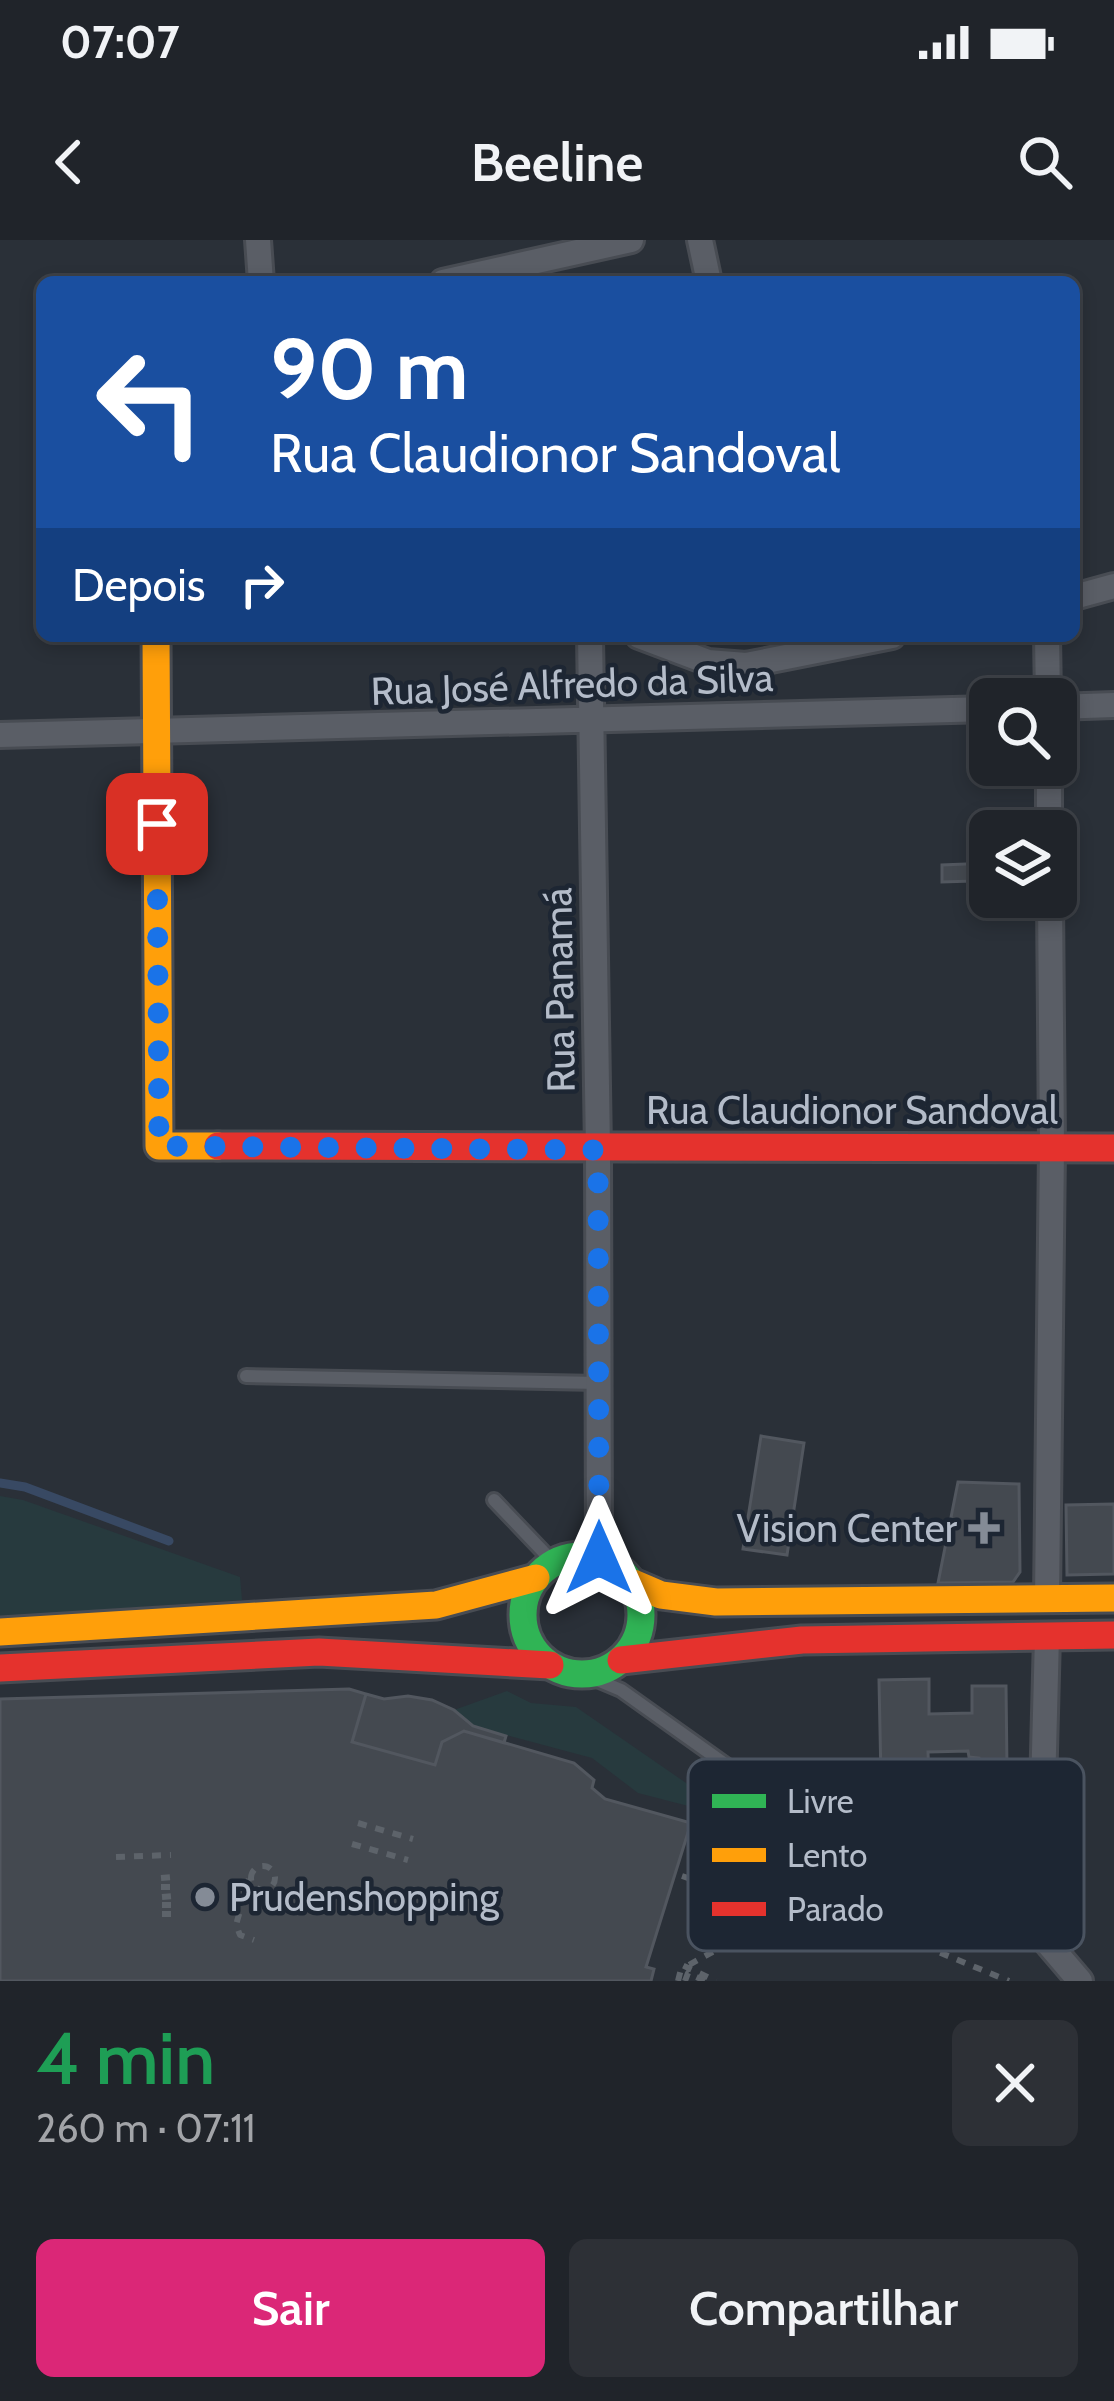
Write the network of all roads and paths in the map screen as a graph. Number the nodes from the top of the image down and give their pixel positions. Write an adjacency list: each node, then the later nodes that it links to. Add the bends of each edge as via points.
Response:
1 (258, 240): 4 (street)
2 (631, 240): 5 (street)
3 (700, 240): 6 (street)
4 (261, 276)
5 (470, 276)
6 (708, 276)
7 (1114, 586): 8 (street)
8 (1080, 595)
9 (156, 642): 20 (main road)
10 (590, 642): 19 (street, Rua Panamá)
11 (655, 642): 14 (street, via 708,662 746,665)
12 (831, 642): 14 (street)
13 (1047, 642): 15 (street)
14 (790, 646)
15 (1048, 678)
16 (1114, 705): 17 (street)
17 (1077, 706)
18 (969, 710): 19 (street, Rua José Alfredo da Silva)
19 (590, 719): 20 (street, Rua José Alfredo da Silva); 25 (street, Rua Panamá)
20 (157, 732): 21 (street, Rua José Alfredo da Silva); 25 (main road, Rua Claudionor Sandoval, via 159,1146)
21 (0, 735)
22 (1050, 918): 23 (street)
23 (1052, 1148): 24 (main road, Rua Claudionor Sandoval); 25 (main road, Rua Claudionor Sandoval); 33 (street)
24 (1114, 1148)
25 (598, 1150): 27 (street, Rua Panamá)
26 (246, 1376): 27 (lane)
27 (599, 1383): 29 (street, Rua Panamá)
28 (494, 1500): 30 (lane)
29 (599, 1558): 30 (main road, via 576,1556); 31 (main road)
30 (545, 1570): 34 (main road, via 436,1605); 38 (main road, via 524,1600 523,1625)
31 (633, 1583): 33 (main road, via 716,1602); 37 (main road, via 641,1624)
32 (1114, 1598): 33 (main road)
33 (1047, 1599)
34 (0, 1632)
35 (1114, 1635): 36 (main road)
36 (1046, 1636): 37 (main road, via 802,1640); 42 (street)
37 (621, 1660): 40 (main road)
38 (550, 1666): 39 (main road, via 319,1652); 40 (main road)
39 (0, 1668)
40 (583, 1674): 41 (lane, via 621,1690)
41 (718, 1759)
42 (1043, 1759)
43 (358, 1823): 44 (path)
44 (413, 1839)
45 (352, 1844): 48 (path)
46 (171, 1855): 47 (path)
47 (116, 1857)
48 (408, 1860)
49 (250, 1876): 54 (path); 54 (path, via 258,1867 273,1871 273,1886); 56 (path, via 236,1925)
50 (682, 1876): 52 (path)
51 (172, 1877): 55 (path)
52 (688, 1878)
53 (243, 1886): 54 (path)
54 (257, 1889)
55 (161, 1896): 55 (path, via 173,1901)
56 (254, 1940)
57 (714, 1951): 60 (path)
58 (936, 1951): 64 (path)
59 (1055, 1951): 65 (street)
60 (687, 1966): 61 (path); 63 (path)
61 (684, 1981): 62 (path, via 688,1973)
62 (705, 1981)
63 (716, 1981)
64 (1010, 1981)
65 (1081, 1981)

